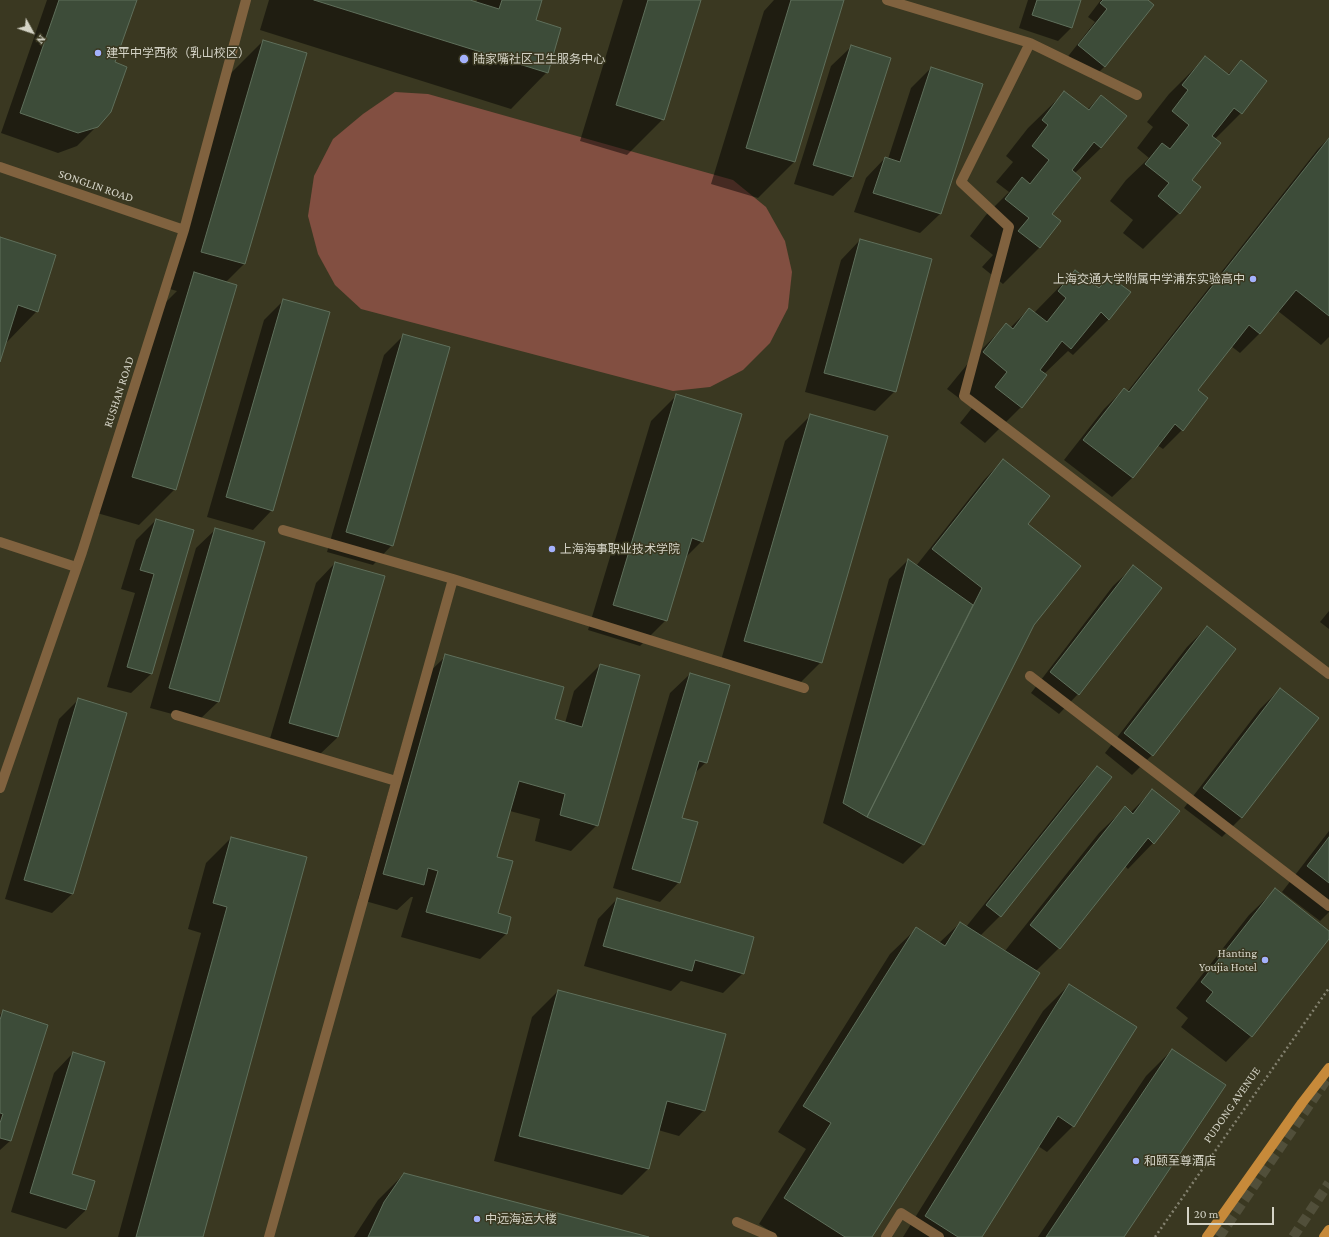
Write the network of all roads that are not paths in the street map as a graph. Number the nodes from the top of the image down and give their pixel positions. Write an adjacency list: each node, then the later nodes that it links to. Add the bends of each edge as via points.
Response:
1 (246, 0): 6 (street, RUSHAN ROAD)
2 (887, 0): 3 (street)
3 (1030, 43): 4 (street); 11 (street, via 961,182 1009,227 964,396)
4 (1137, 95)
5 (0, 167): 6 (street, SONGLIN ROAD)
6 (184, 230): 9 (street, RUSHAN ROAD)
7 (283, 530): 10 (street)
8 (0, 542): 9 (street)
9 (76, 567): 16 (street, RUSHAN ROAD)
10 (453, 579): 13 (street); 15 (street)
11 (1329, 674)
12 (1030, 676): 17 (street)
13 (804, 688)
14 (176, 715): 15 (street)
15 (396, 781): 21 (street)
16 (0, 788)
17 (1329, 906)
18 (1329, 1068): 25 (main road)
19 (737, 1222): 22 (street)
20 (1329, 1230): 26 (main road)
21 (269, 1237)
22 (772, 1237)
23 (886, 1237): 24 (street, via 901,1213)
24 (939, 1237)
25 (1207, 1237)
26 (1324, 1237)

